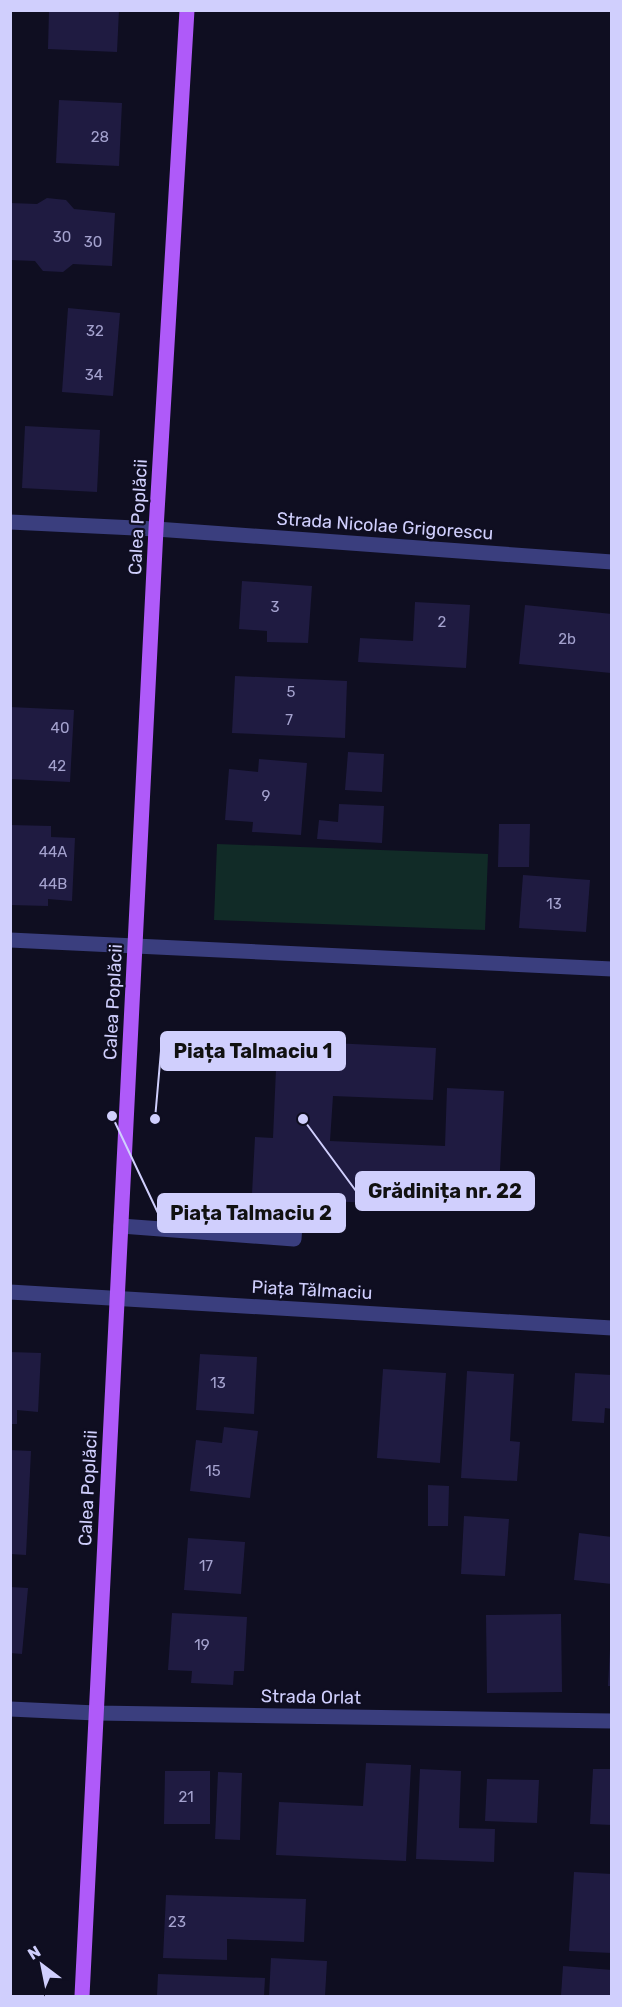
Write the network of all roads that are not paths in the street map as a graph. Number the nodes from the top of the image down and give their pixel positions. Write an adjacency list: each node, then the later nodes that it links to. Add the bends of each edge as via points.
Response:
1 (187, 10): 3 (main road, Calea Poplăcii)
2 (10, 522): 3 (street, Strada Nicolae Grigorescu)
3 (156, 529): 4 (street, Strada Nicolae Grigorescu); 6 (main road, Calea Poplăcii)
4 (612, 562)
5 (10, 940): 6 (street)
6 (135, 946): 7 (street); 9 (main road, Calea Poplăcii)
7 (612, 969)
8 (296, 1211): 9 (street, via 294,1239)
9 (121, 1226): 11 (main road, Calea Poplăcii)
10 (10, 1292): 11 (street, Piața Tălmaciu)
11 (117, 1299): 12 (street, Piața Tălmaciu); 14 (main road, Calea Poplăcii)
12 (612, 1328)
13 (10, 1709): 14 (street, Strada Orlat)
14 (96, 1713): 15 (street, Strada Orlat); 16 (main road, Calea Poplăcii)
15 (612, 1721)
16 (82, 1996)

